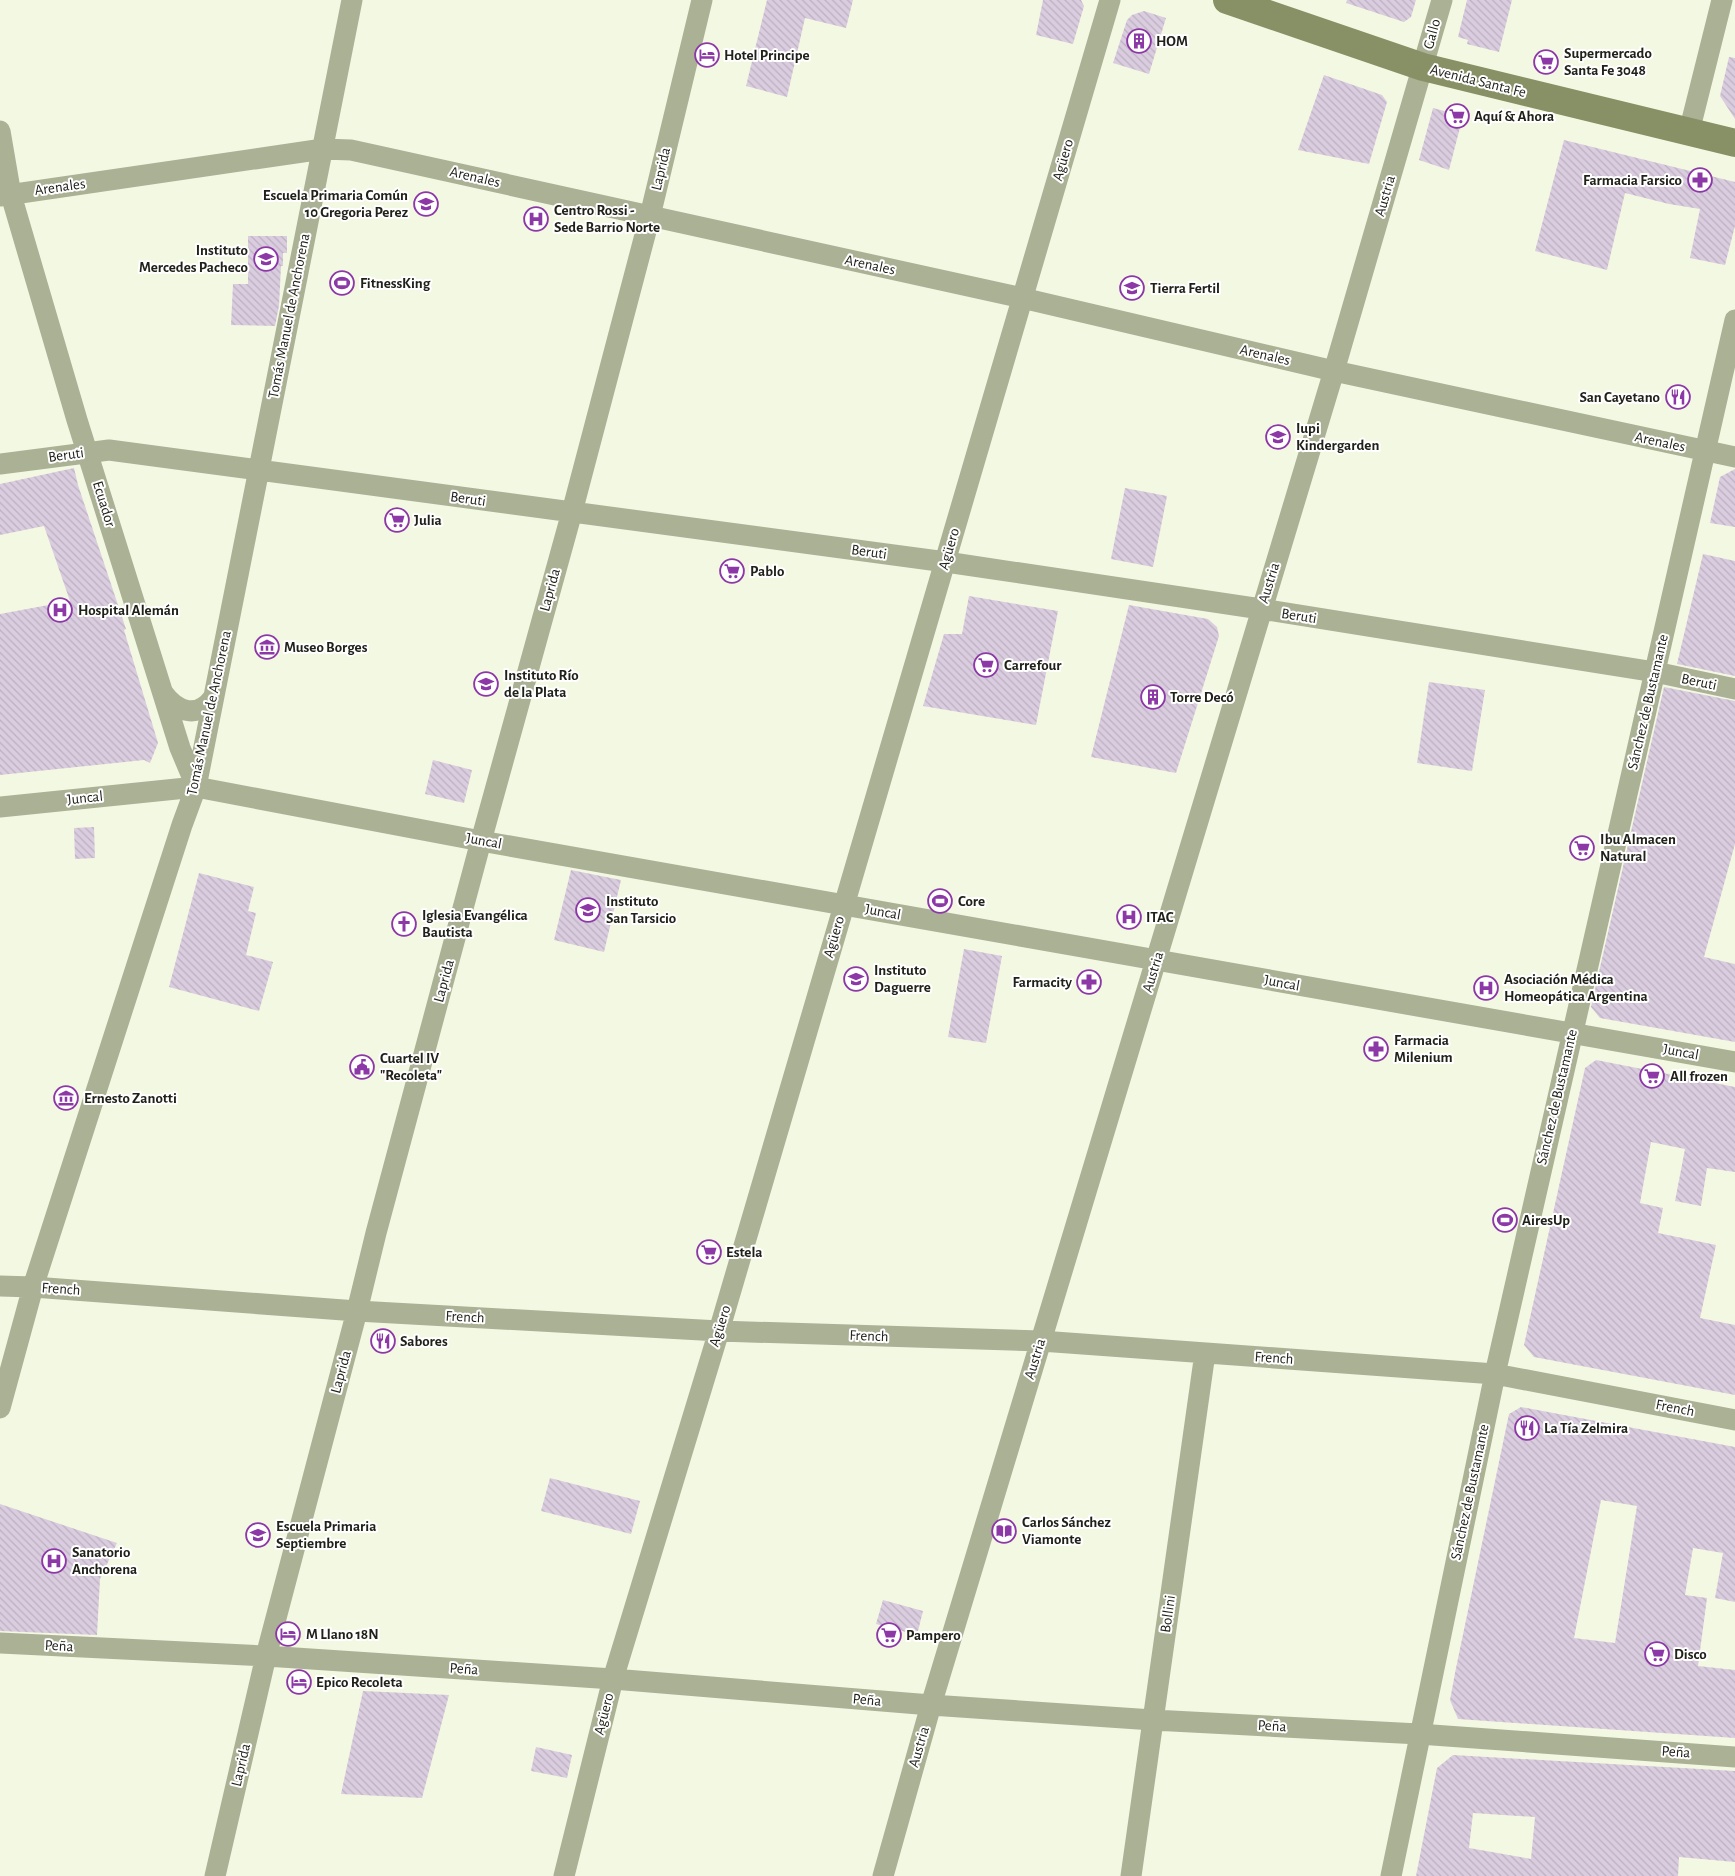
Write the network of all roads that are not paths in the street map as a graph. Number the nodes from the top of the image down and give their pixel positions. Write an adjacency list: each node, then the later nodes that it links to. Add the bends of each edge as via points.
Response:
1 (352, 0): 11 (street, Tomás Manuel de Anchorena)
2 (702, 0): 13 (street, Laprida)
3 (1110, 0): 14 (street, Agüero)
4 (1226, 0): 7 (main road, Avenida Santa Fe)
5 (1442, 0): 7 (street, Gallo)
6 (1722, 0): 9 (street)
7 (1423, 67): 9 (main road, Avenida Santa Fe); 16 (street, Austria)
8 (0, 131): 12 (street, Ecuador)
9 (1689, 132): 10 (main road, Avenida Santa Fe)
10 (1735, 143)
11 (322, 149): 12 (street, Arenales); 13 (street, Arenales, via 351,150); 21 (street, Tomás Manuel de Anchorena)
12 (6, 195): 17 (street, Ecuador)
13 (650, 216): 14 (street, Arenales); 22 (street, Laprida)
14 (1022, 298): 16 (street, Arenales); 23 (street, Agüero)
15 (1735, 320): 18 (street, Sánchez de Bustamante)
16 (1334, 371): 18 (street, Arenales); 24 (street, Austria)
17 (87, 452): 20 (street, Beruti); 21 (street, Beruti, via 109,450); 27 (street, Ecuador)
18 (1706, 452): 19 (street, Arenales); 25 (street, Sánchez de Bustamante)
19 (1735, 458)
20 (0, 464)
21 (259, 470): 22 (street, Beruti); 28 (street, Tomás Manuel de Anchorena)
22 (572, 512): 23 (street, Beruti); 31 (street, Laprida)
23 (946, 562): 24 (street, Beruti); 32 (street, Agüero)
24 (1261, 609): 25 (street, Beruti); 33 (street, Austria)
25 (1655, 672): 26 (street, Beruti); 34 (street, Sánchez de Bustamante)
26 (1735, 689)
27 (163, 694): 28 (street, via 174,706 190,711 200,710); 29 (street, Ecuador)
28 (212, 698): 29 (street, Tomás Manuel de Anchorena)
29 (196, 787): 30 (street, Juncal); 31 (street, Juncal); 37 (street, Tomás Manuel de Anchorena)
30 (0, 807)
31 (481, 841): 32 (street, Juncal); 38 (street, Laprida)
32 (844, 905): 33 (street, Juncal); 39 (street, Agüero)
33 (1156, 961): 34 (street, Juncal); 40 (street, Austria)
34 (1572, 1033): 35 (street, Juncal); 42 (street, Sánchez de Bustamante)
35 (1735, 1062)
36 (0, 1286): 37 (street, French)
37 (33, 1287): 38 (street, French); 43 (street, Tomás Manuel de Anchorena)
38 (357, 1311): 39 (street, French); 46 (street, Laprida)
39 (719, 1331): 40 (street, French); 47 (street, Agüero)
40 (1041, 1341): 41 (street, French); 48 (street, Austria)
41 (1205, 1353): 42 (street, French); 49 (street, Bollini)
42 (1494, 1374): 44 (street, French); 50 (street, Sánchez de Bustamante)
43 (0, 1408)
44 (1735, 1420)
45 (0, 1643): 46 (street, Peña)
46 (266, 1656): 47 (street, Peña); 52 (street, Laprida)
47 (613, 1679): 48 (street, Peña); 53 (street, Agüero)
48 (931, 1705): 49 (street, Peña); 54 (street, Austria)
49 (1153, 1720): 50 (street, Peña); 55 (street, Bollini)
50 (1419, 1734): 51 (street, Peña); 56 (street, Sánchez de Bustamante)
51 (1735, 1756)
52 (215, 1876)
53 (564, 1876)
54 (883, 1876)
55 (1131, 1876)
56 (1391, 1876)

